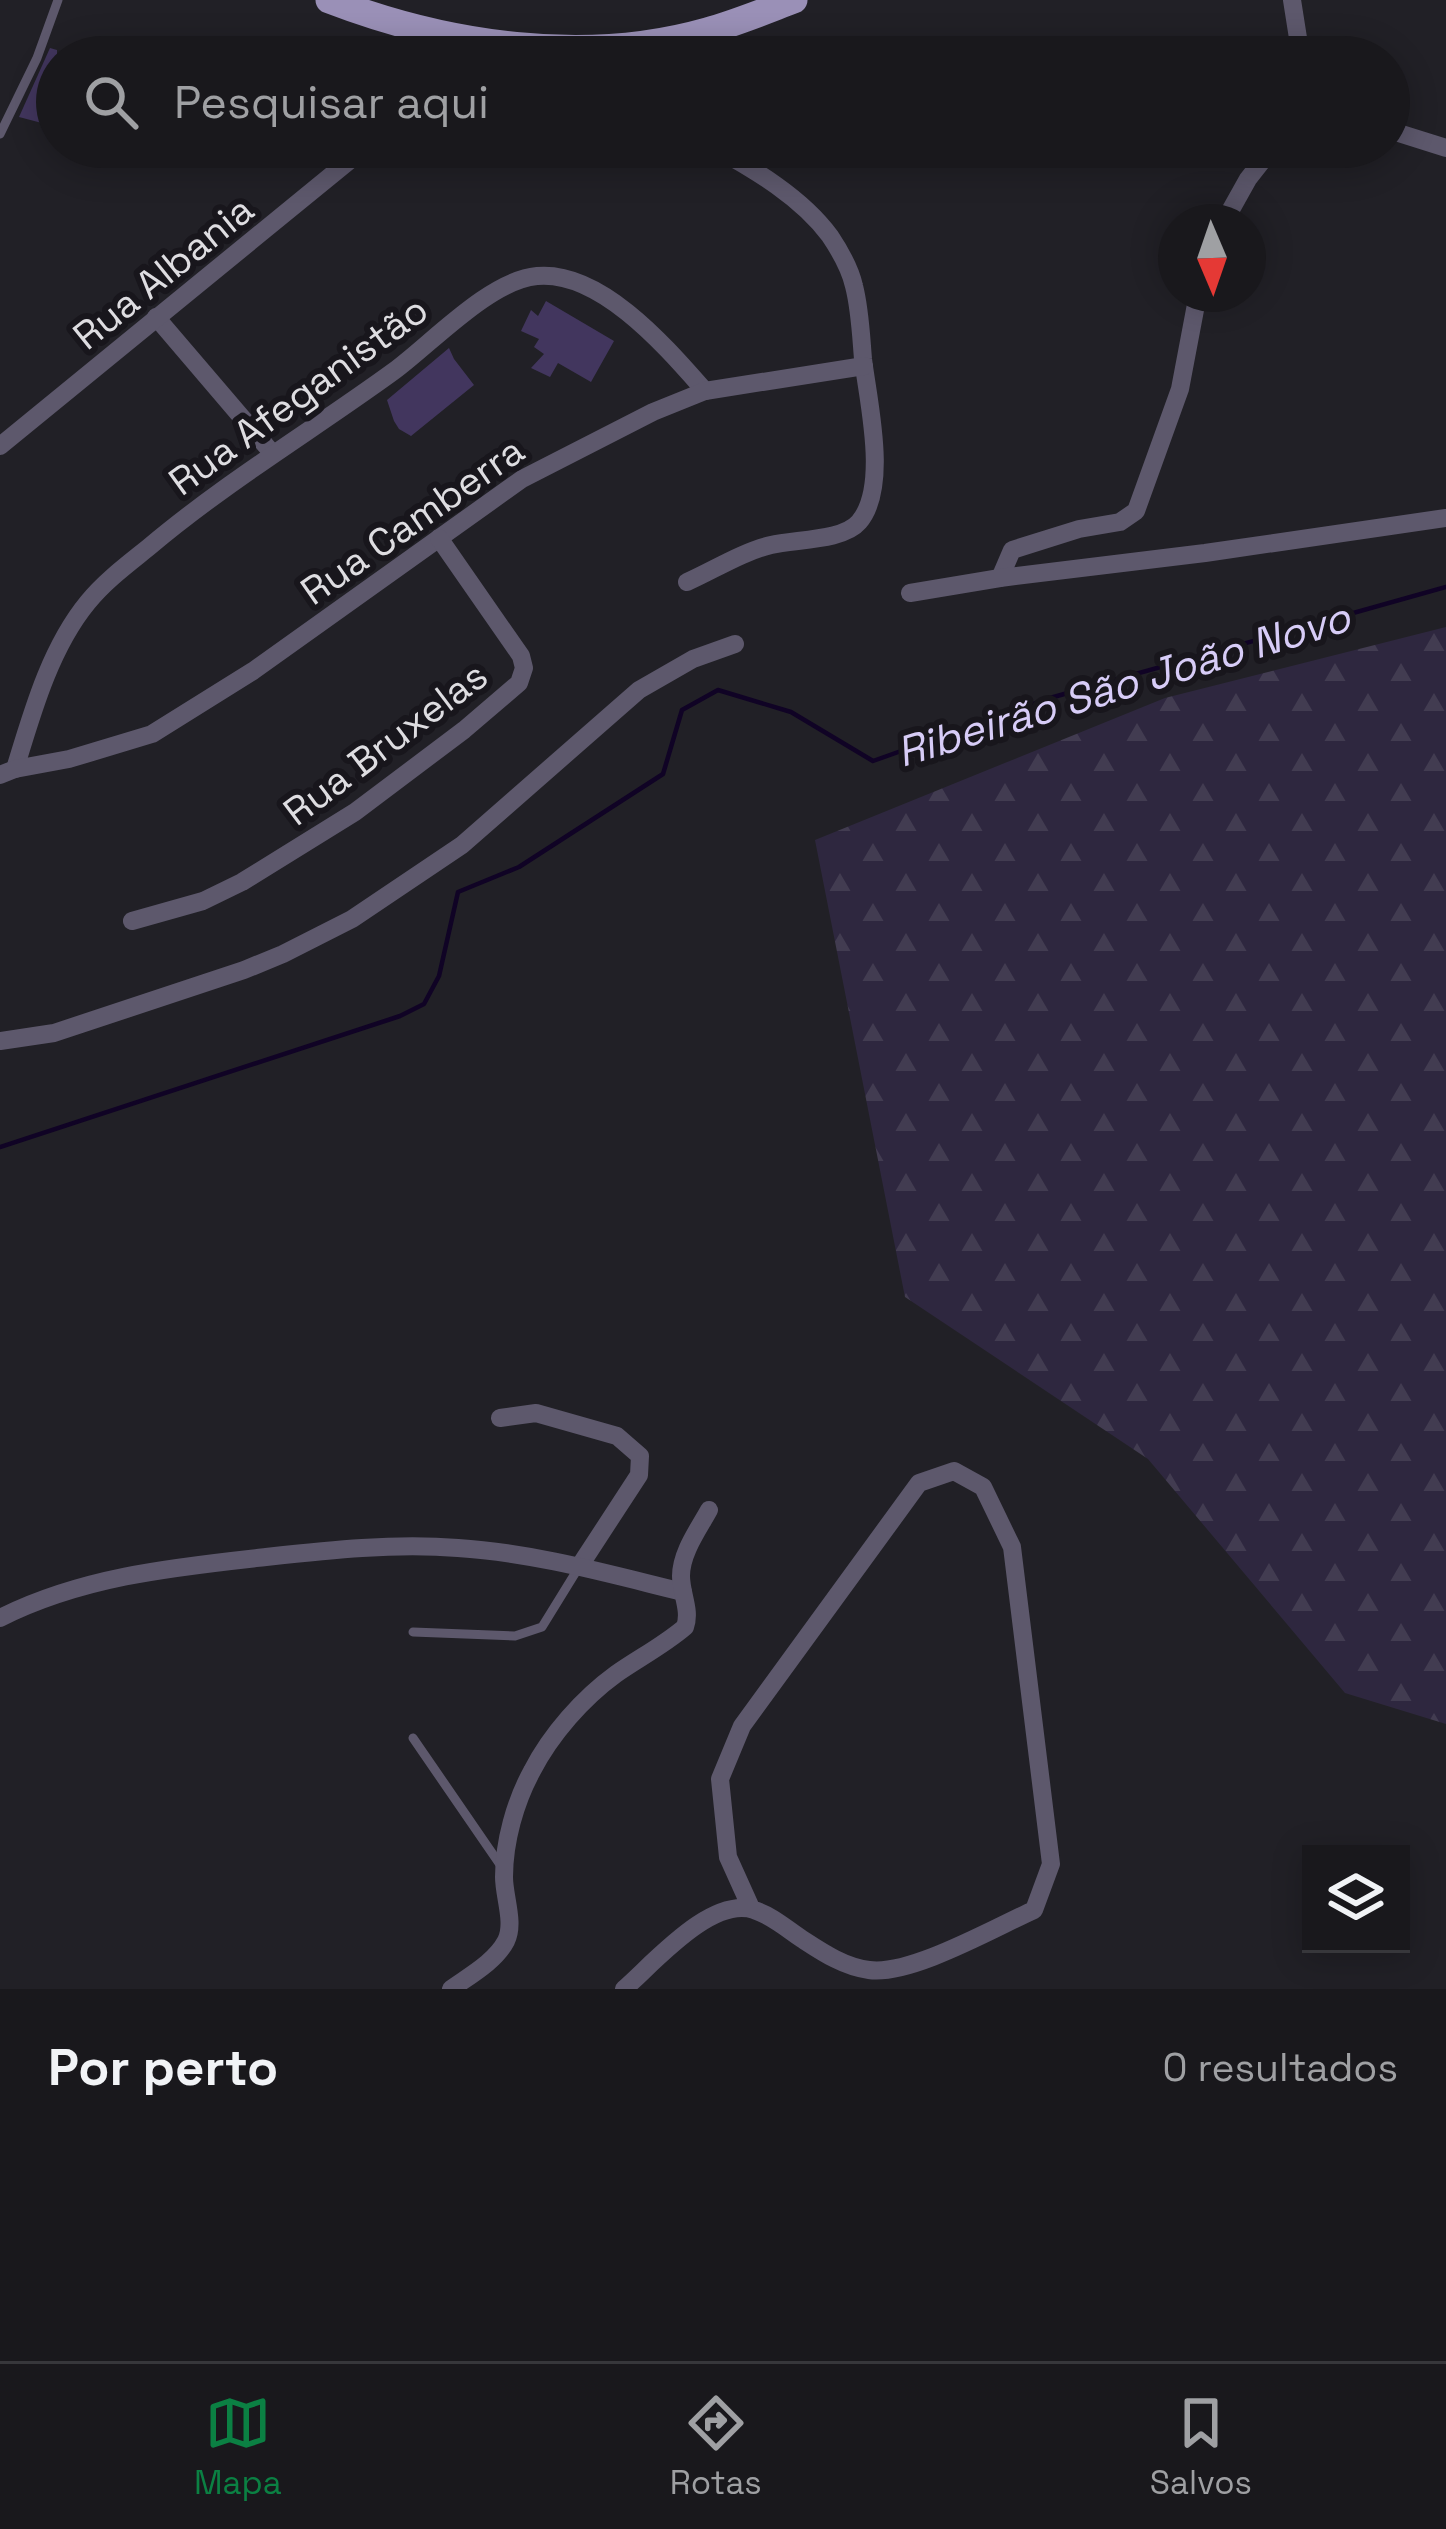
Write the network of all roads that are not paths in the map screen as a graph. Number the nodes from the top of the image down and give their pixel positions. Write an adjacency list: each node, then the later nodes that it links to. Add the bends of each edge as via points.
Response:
1 (58, 0): 5 (lane)
2 (329, 0): 6 (main road)
3 (794, 0): 7 (main road)
4 (1292, 0): 8 (street)
5 (45, 36)
6 (457, 36)
7 (684, 36)
8 (1298, 36)
9 (36, 60): 10 (lane)
10 (0, 134)
11 (1410, 137): 12 (street)
12 (1446, 148)
13 (342, 168): 18 (street, Rua Albania)
14 (748, 168): 19 (street, via 826,231 842,254)
15 (1257, 168): 16 (street)
16 (1235, 204)
17 (1195, 312): 25 (street, via 1180,388 1136,511 1012,550)
18 (156, 317): 21 (street, Rua Albania); 22 (street)
19 (864, 366): 20 (street, Rua Camberra); 26 (street, via 873,486 859,524 769,545)
20 (705, 391): 22 (street, Rua Afeganistão, via 666,345 600,294 540,275 489,296); 24 (street, Rua Camberra, via 522,478)
21 (0, 446)
22 (273, 454): 29 (street, Rua Afeganistão, via 91,597 72,622)
23 (1446, 518): 25 (street)
24 (439, 538): 29 (street, Rua Camberra, via 152,734); 30 (street, Rua Bruxelas, via 521,656 519,683 315,839 203,901)
25 (1000, 578): 27 (street)
26 (687, 582)
27 (910, 593)
28 (735, 644): 31 (street, via 639,690 462,844 352,919 244,970 54,1033)
29 (8, 772)
30 (132, 921)
31 (0, 1041)
32 (500, 1418): 34 (street, via 536,1413 617,1436 640,1456 639,1475)
33 (709, 1510): 35 (street, via 682,1566)
34 (579, 1567): 35 (street); 36 (street, via 458,1547 349,1548 165,1568); 37 (lane, via 542,1628 515,1636)
35 (682, 1592): 39 (street, via 685,1627 594,1693 533,1767)
36 (0, 1618)
37 (413, 1632)
38 (413, 1738): 39 (lane)
39 (504, 1870): 41 (street, via 505,1944)
40 (751, 1908): 40 (street, via 827,1956 872,1971 926,1959 1034,1910 1051,1864 1012,1547 982,1487 954,1471 919,1483 742,1726 720,1779 728,1857); 42 (street, via 700,1923)
41 (451, 1989)
42 (624, 1989)

